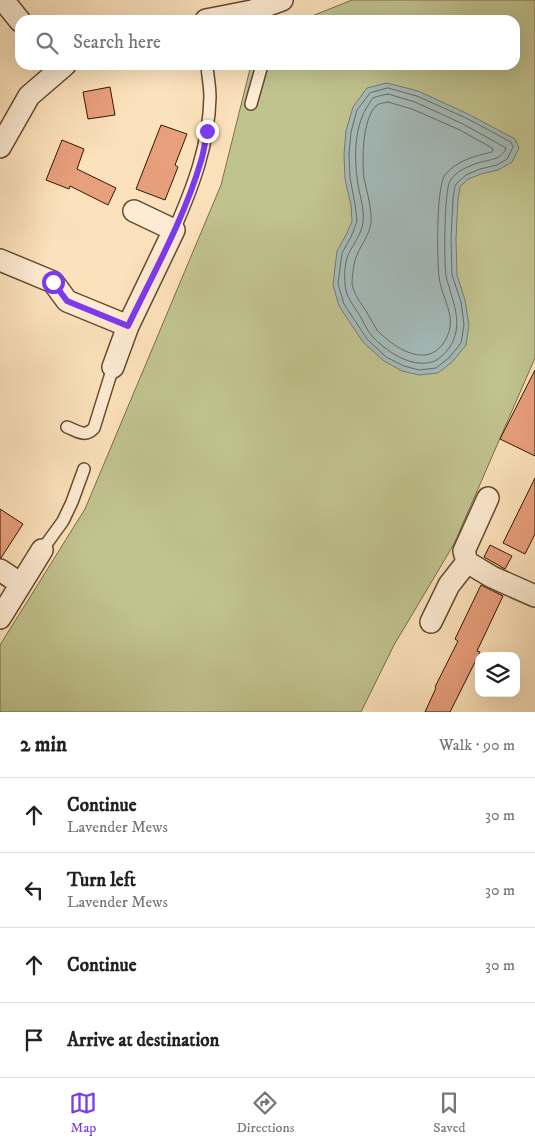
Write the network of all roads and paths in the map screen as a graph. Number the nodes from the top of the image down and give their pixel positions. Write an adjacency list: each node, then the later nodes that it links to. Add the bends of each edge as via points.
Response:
1 (3, 0): 3 (street)
2 (263, 8): 4 (street)
3 (15, 15)
4 (230, 15)
5 (57, 70): 9 (street, via 29,96)
6 (207, 70): 11 (lane, via 210,97 202,160)
7 (261, 70): 8 (lane)
8 (251, 104)
9 (0, 147)
10 (134, 211): 11 (street)
11 (174, 230): 13 (street)
12 (0, 260): 13 (street, via 53,282 67,301)
13 (128, 326): 14 (street)
14 (113, 367): 15 (lane, via 94,428 85,434)
15 (67, 428)
16 (84, 469): 18 (lane, via 66,515)
17 (488, 498): 19 (street, via 464,551)
18 (42, 550): 21 (street)
19 (467, 562): 22 (street); 24 (street, via 449,585)
20 (0, 570): 21 (street)
21 (21, 584): 23 (street)
22 (535, 596)
23 (0, 618)
24 (430, 622)

